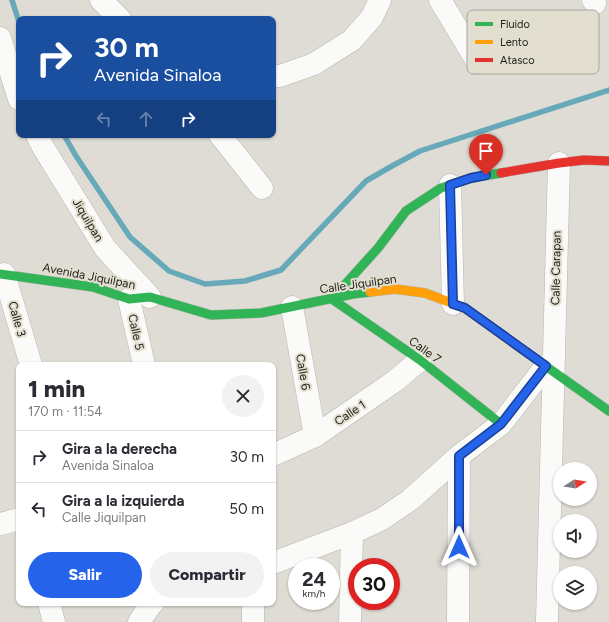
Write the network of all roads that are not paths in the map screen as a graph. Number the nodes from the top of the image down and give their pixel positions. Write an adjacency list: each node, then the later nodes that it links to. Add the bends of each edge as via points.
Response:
1 (101, 0): 4 (street)
2 (380, 0): 7 (street, via 372,17 352,40 314,64)
3 (440, 0): 6 (street)
4 (117, 16)
5 (0, 38): 8 (street)
6 (467, 45)
7 (276, 76)
8 (16, 89)
9 (38, 138): 16 (street, Jiquilpan, via 105,248)
10 (222, 138): 14 (street)
11 (609, 161): 12 (street)
12 (559, 163): 13 (street, via 471,178); 23 (street, Calle Carapan)
13 (450, 185): 17 (street, via 406,211 378,248); 18 (street)
14 (262, 188)
15 (2, 274): 16 (street, Avenida Jiquilpan, via 92,287); 21 (street, Calle 3)
16 (139, 298): 19 (street, Calle Jiquilpan, via 211,314 261,313); 22 (street, Calle 5)
17 (332, 298): 18 (street, Calle Jiquilpan, via 395,289 425,293); 19 (street, Calle Jiquilpan); 20 (street, Calle 7)
18 (453, 304): 23 (street, Calle Jiquilpan, via 465,308)
19 (292, 307): 26 (street, Calle 6)
20 (420, 360): 25 (street, Calle 7); 26 (street, Calle 1, via 396,381)
21 (30, 362)
22 (144, 362)
23 (550, 369): 24 (street, Calle Jiquilpan); 25 (street); 41 (street, Calle Carapan)
24 (609, 411)
25 (501, 424): 28 (street)
26 (315, 436): 27 (street, Calle 1)
27 (276, 454)
28 (459, 456): 31 (street, via 410,500 382,519); 40 (street)
29 (16, 519): 30 (street)
30 (0, 524)
31 (352, 533): 32 (street); 39 (street)
32 (276, 562)
33 (51, 606): 36 (street)
34 (150, 606): 37 (street)
35 (253, 606): 38 (street)
36 (54, 622)
37 (139, 622)
38 (253, 622)
39 (350, 622)
40 (458, 622)
41 (547, 622)

